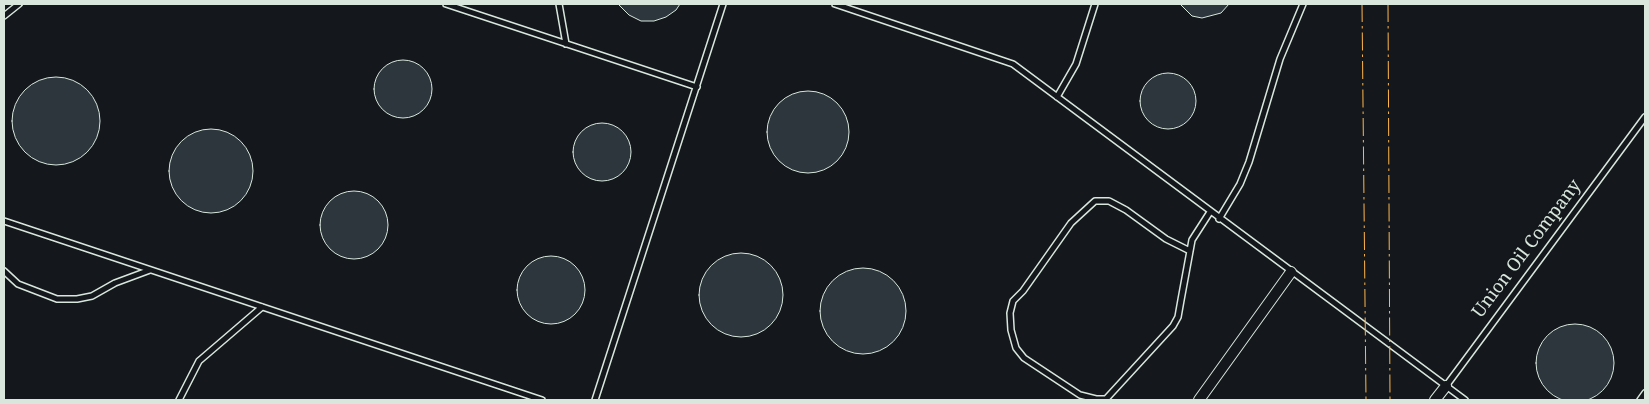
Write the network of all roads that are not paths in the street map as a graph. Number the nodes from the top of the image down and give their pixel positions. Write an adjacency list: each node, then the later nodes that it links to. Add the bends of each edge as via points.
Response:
1 (19, 4): 8 (lane)
2 (446, 4): 9 (lane)
3 (559, 4): 9 (lane)
4 (724, 4): 10 (lane)
5 (835, 4): 11 (lane, via 1013,64)
6 (1095, 4): 11 (lane, via 1076,64)
7 (1303, 4): 14 (lane, via 1280,59 1249,162)
8 (4, 16)
9 (566, 44): 10 (lane)
10 (696, 87): 25 (lane)
11 (1057, 97): 13 (lane)
12 (1645, 117): 21 (lane, Union Oil Company)
13 (1210, 212): 14 (lane); 16 (lane, via 1192,240)
14 (1219, 219): 19 (lane)
15 (4, 221): 17 (lane)
16 (1190, 252): 16 (lane, via 1178,317 1173,326 1106,399 1096,400 1080,395 1024,358 1016,348 1010,330 1013,301 1071,223 1095,201 1109,201 1126,210)
17 (151, 270): 18 (lane, via 115,283 92,296 77,299 49,296 18,284); 20 (lane)
18 (4, 271)
19 (1291, 272): 21 (lane); 26 (street)
20 (262, 307): 23 (lane, via 199,361); 24 (lane)
21 (1446, 386): 27 (street, Union Oil Company); 28 (lane)
22 (1645, 392): 29 (lane)
23 (178, 400)
24 (542, 400)
25 (595, 400)
26 (1198, 400)
27 (1435, 400)
28 (1465, 400)
29 (1640, 400)

